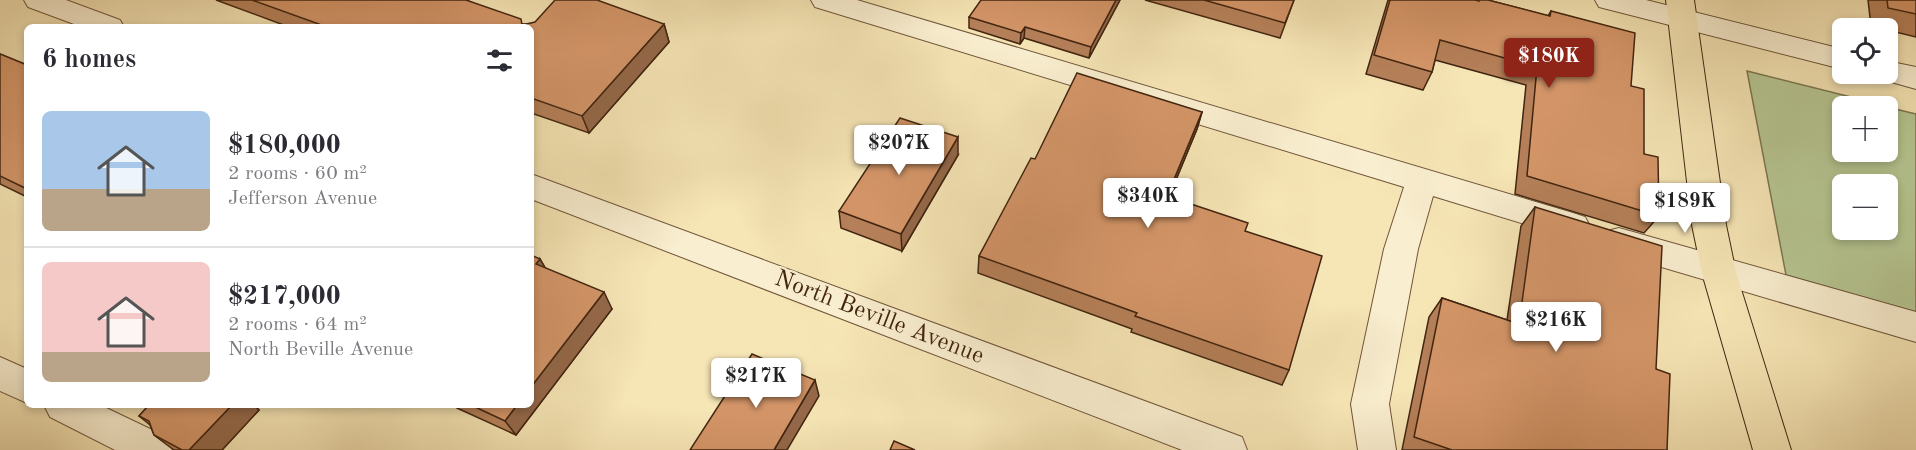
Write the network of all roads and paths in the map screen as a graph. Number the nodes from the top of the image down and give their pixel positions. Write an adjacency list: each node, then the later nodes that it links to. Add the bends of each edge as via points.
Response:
1 (38, 0): 5 (street)
2 (825, 0): 9 (street)
3 (1609, 0): 4 (street)
4 (1682, 9): 6 (street); 11 (main road, via 1709,225)
5 (102, 24)
6 (1832, 56)
7 (1898, 74): 8 (street)
8 (1916, 78)
9 (1422, 179): 11 (street); 18 (street, via 1401,249 1370,404)
10 (534, 187): 17 (street, North Beville Avenue)
11 (1719, 273): 12 (street); 19 (main road)
12 (1916, 327)
13 (0, 373): 14 (street)
14 (24, 385)
15 (70, 408): 16 (street)
16 (134, 437)
17 (1228, 450)
18 (1377, 450)
19 (1772, 450)

